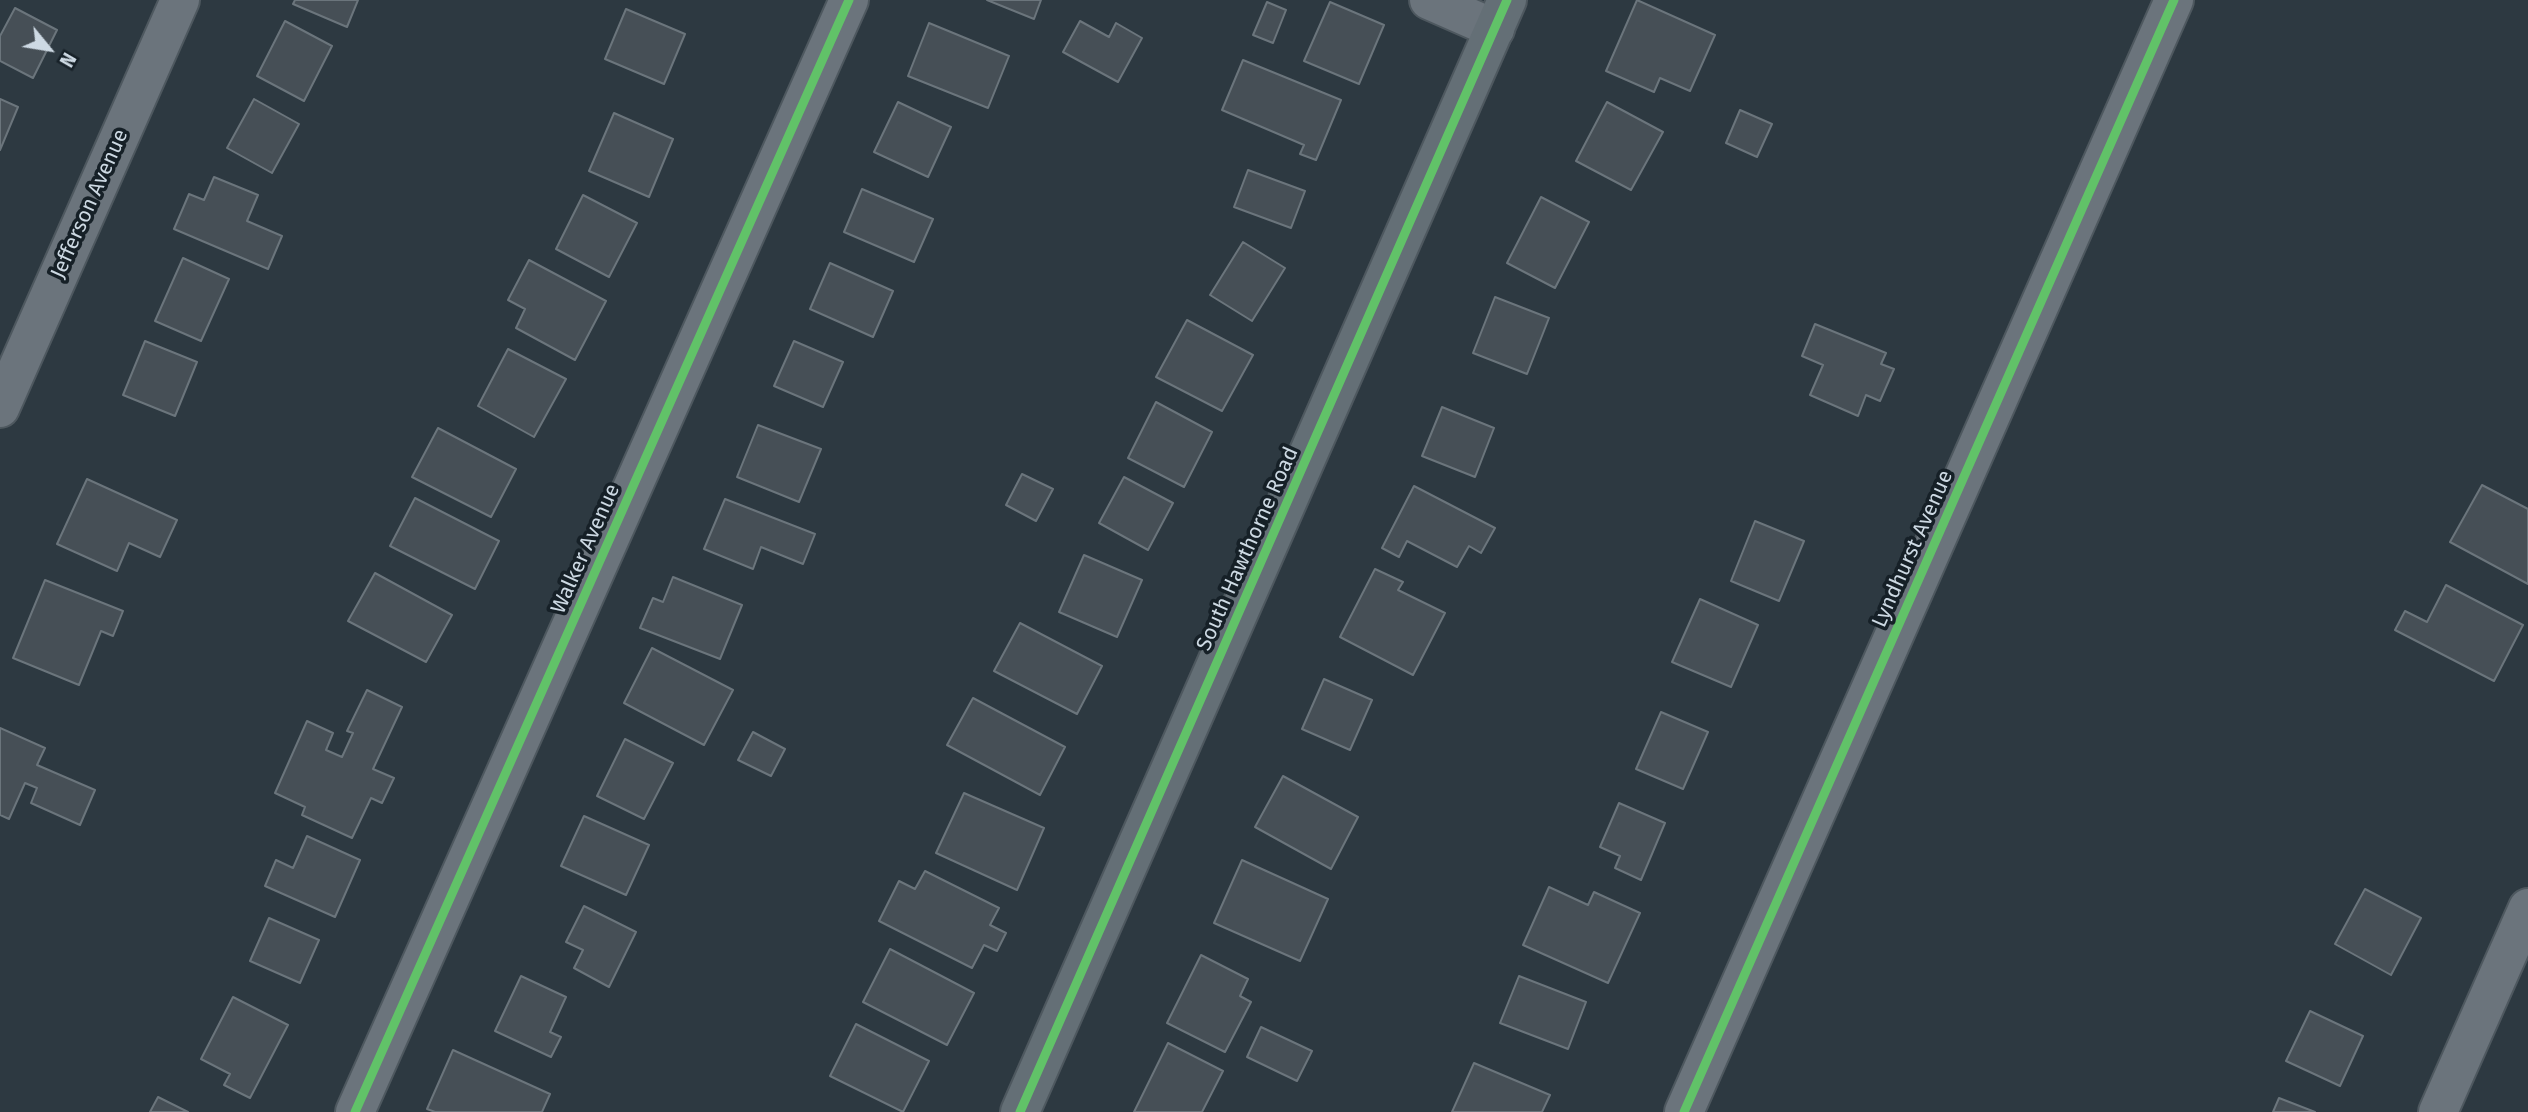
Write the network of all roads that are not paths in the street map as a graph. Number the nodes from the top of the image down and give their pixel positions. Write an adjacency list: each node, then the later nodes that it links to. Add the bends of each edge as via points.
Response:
1 (180, 0): 6 (street, Jefferson Avenue)
2 (849, 0): 8 (street, Walker Avenue)
3 (1429, 0): 5 (street)
4 (2174, 0): 10 (street, Lyndhurst Avenue)
5 (1501, 14): 9 (main road, South Hawthorne Road)
6 (0, 408)
7 (2528, 908): 11 (street)
8 (355, 1112)
9 (1020, 1112)
10 (1684, 1112)
11 (2438, 1112)

